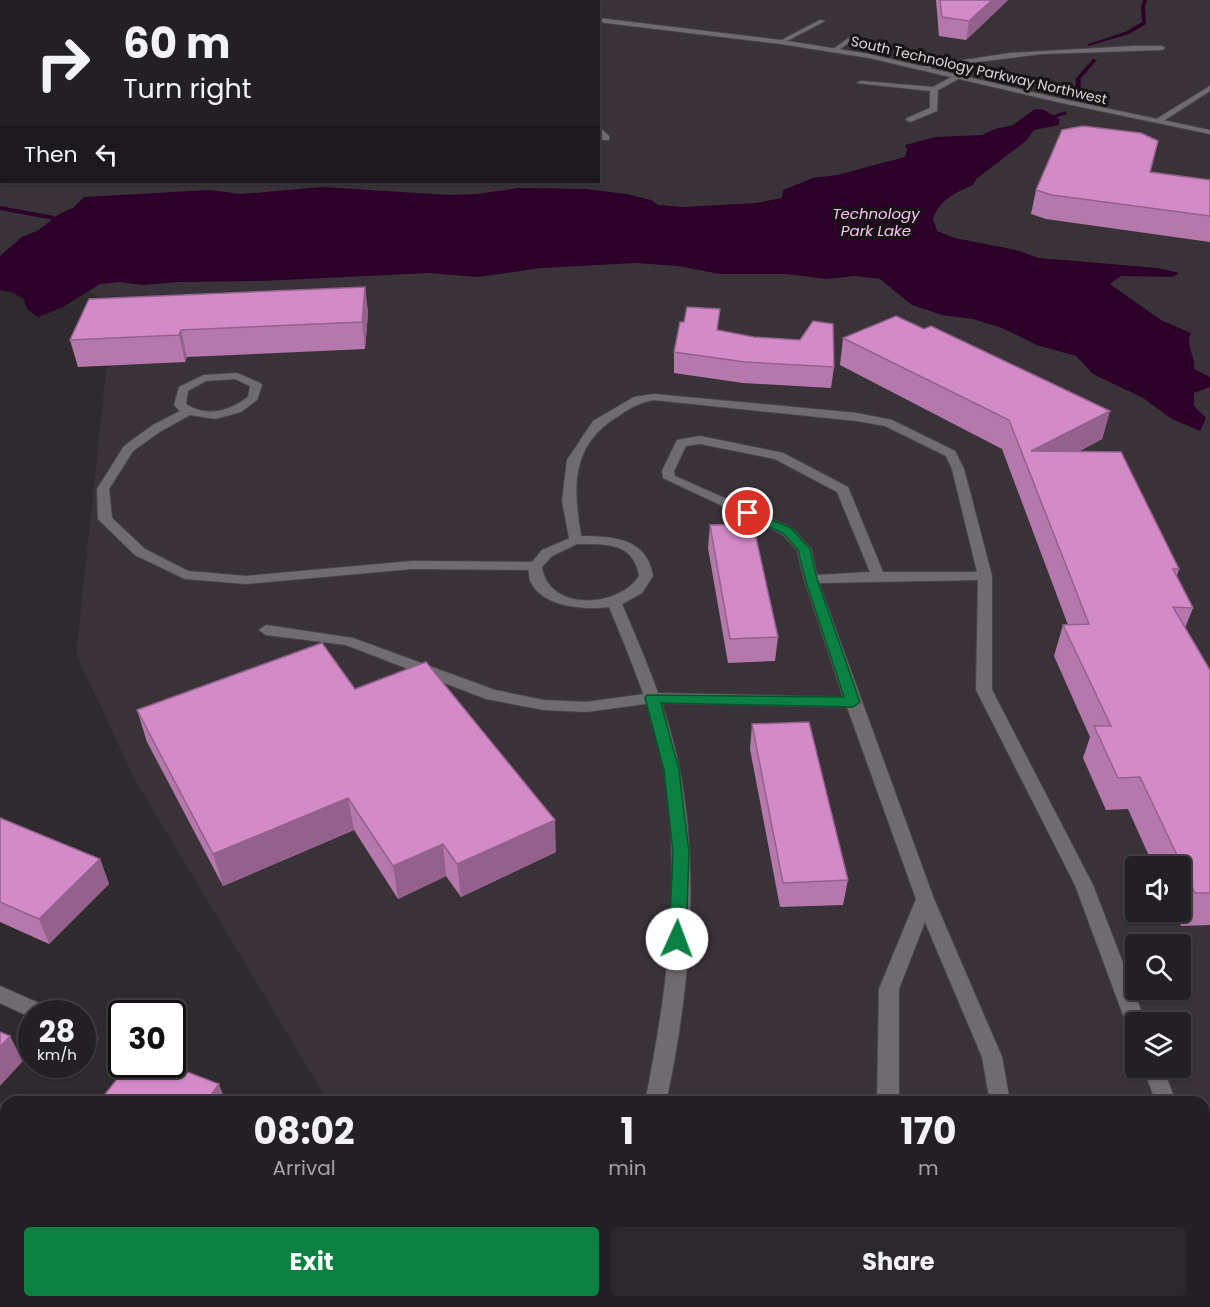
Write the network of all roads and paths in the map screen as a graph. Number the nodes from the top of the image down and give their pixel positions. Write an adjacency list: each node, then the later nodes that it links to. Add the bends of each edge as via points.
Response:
1 (600, 20): 4 (street, South Technology Parkway Northwest)
2 (822, 21): 4 (street)
3 (852, 38): 6 (street)
4 (781, 42): 6 (street, South Technology Parkway Northwest)
5 (1162, 48): 7 (street, via 973,59)
6 (834, 51): 7 (street, South Technology Parkway Northwest)
7 (921, 67): 8 (street, South Technology Parkway Northwest)
8 (958, 77): 11 (street); 13 (street, South Technology Parkway Northwest)
9 (861, 83): 11 (street)
10 (1210, 88): 13 (street)
11 (934, 89): 12 (street, via 934,109)
12 (910, 120)
13 (1156, 121): 15 (street, South Technology Parkway Northwest)
14 (600, 130): 16 (street)
15 (1210, 132)
16 (606, 138)
17 (188, 412): 17 (street, via 211,415 235,411 253,398 256,385 237,376 204,378 183,389 180,405); 19 (street, via 128,448 103,489 105,519 140,552 185,575 246,580 412,565)
18 (575, 540): 19 (street, via 543,554); 21 (street, via 568,501 573,460 597,423 638,399 654,397 857,417 888,423 951,454); 23 (street, via 602,540 626,546 642,559 646,576 636,591)
19 (535, 566): 23 (street, via 536,580 546,593 565,602)
20 (878, 576): 21 (street); 22 (street); 22 (street, via 843,490 779,456 700,440 681,443 668,471 669,478 787,531 804,549)
21 (985, 576): 30 (street, via 984,690 1084,885)
22 (811, 579): 26 (street)
23 (614, 602): 25 (street)
24 (266, 630): 25 (street, via 348,641 492,695 544,705 586,707)
25 (652, 698): 26 (street); 32 (street, via 672,770 681,852 676,960)
26 (853, 702): 27 (street)
27 (925, 899): 33 (street, via 889,989); 34 (street, via 992,1057)
28 (0, 994): 29 (street)
29 (18, 1002)
30 (1132, 1012)
31 (1157, 1078): 35 (street)
32 (657, 1096)
33 (888, 1096)
34 (998, 1096)
35 (1165, 1096)

